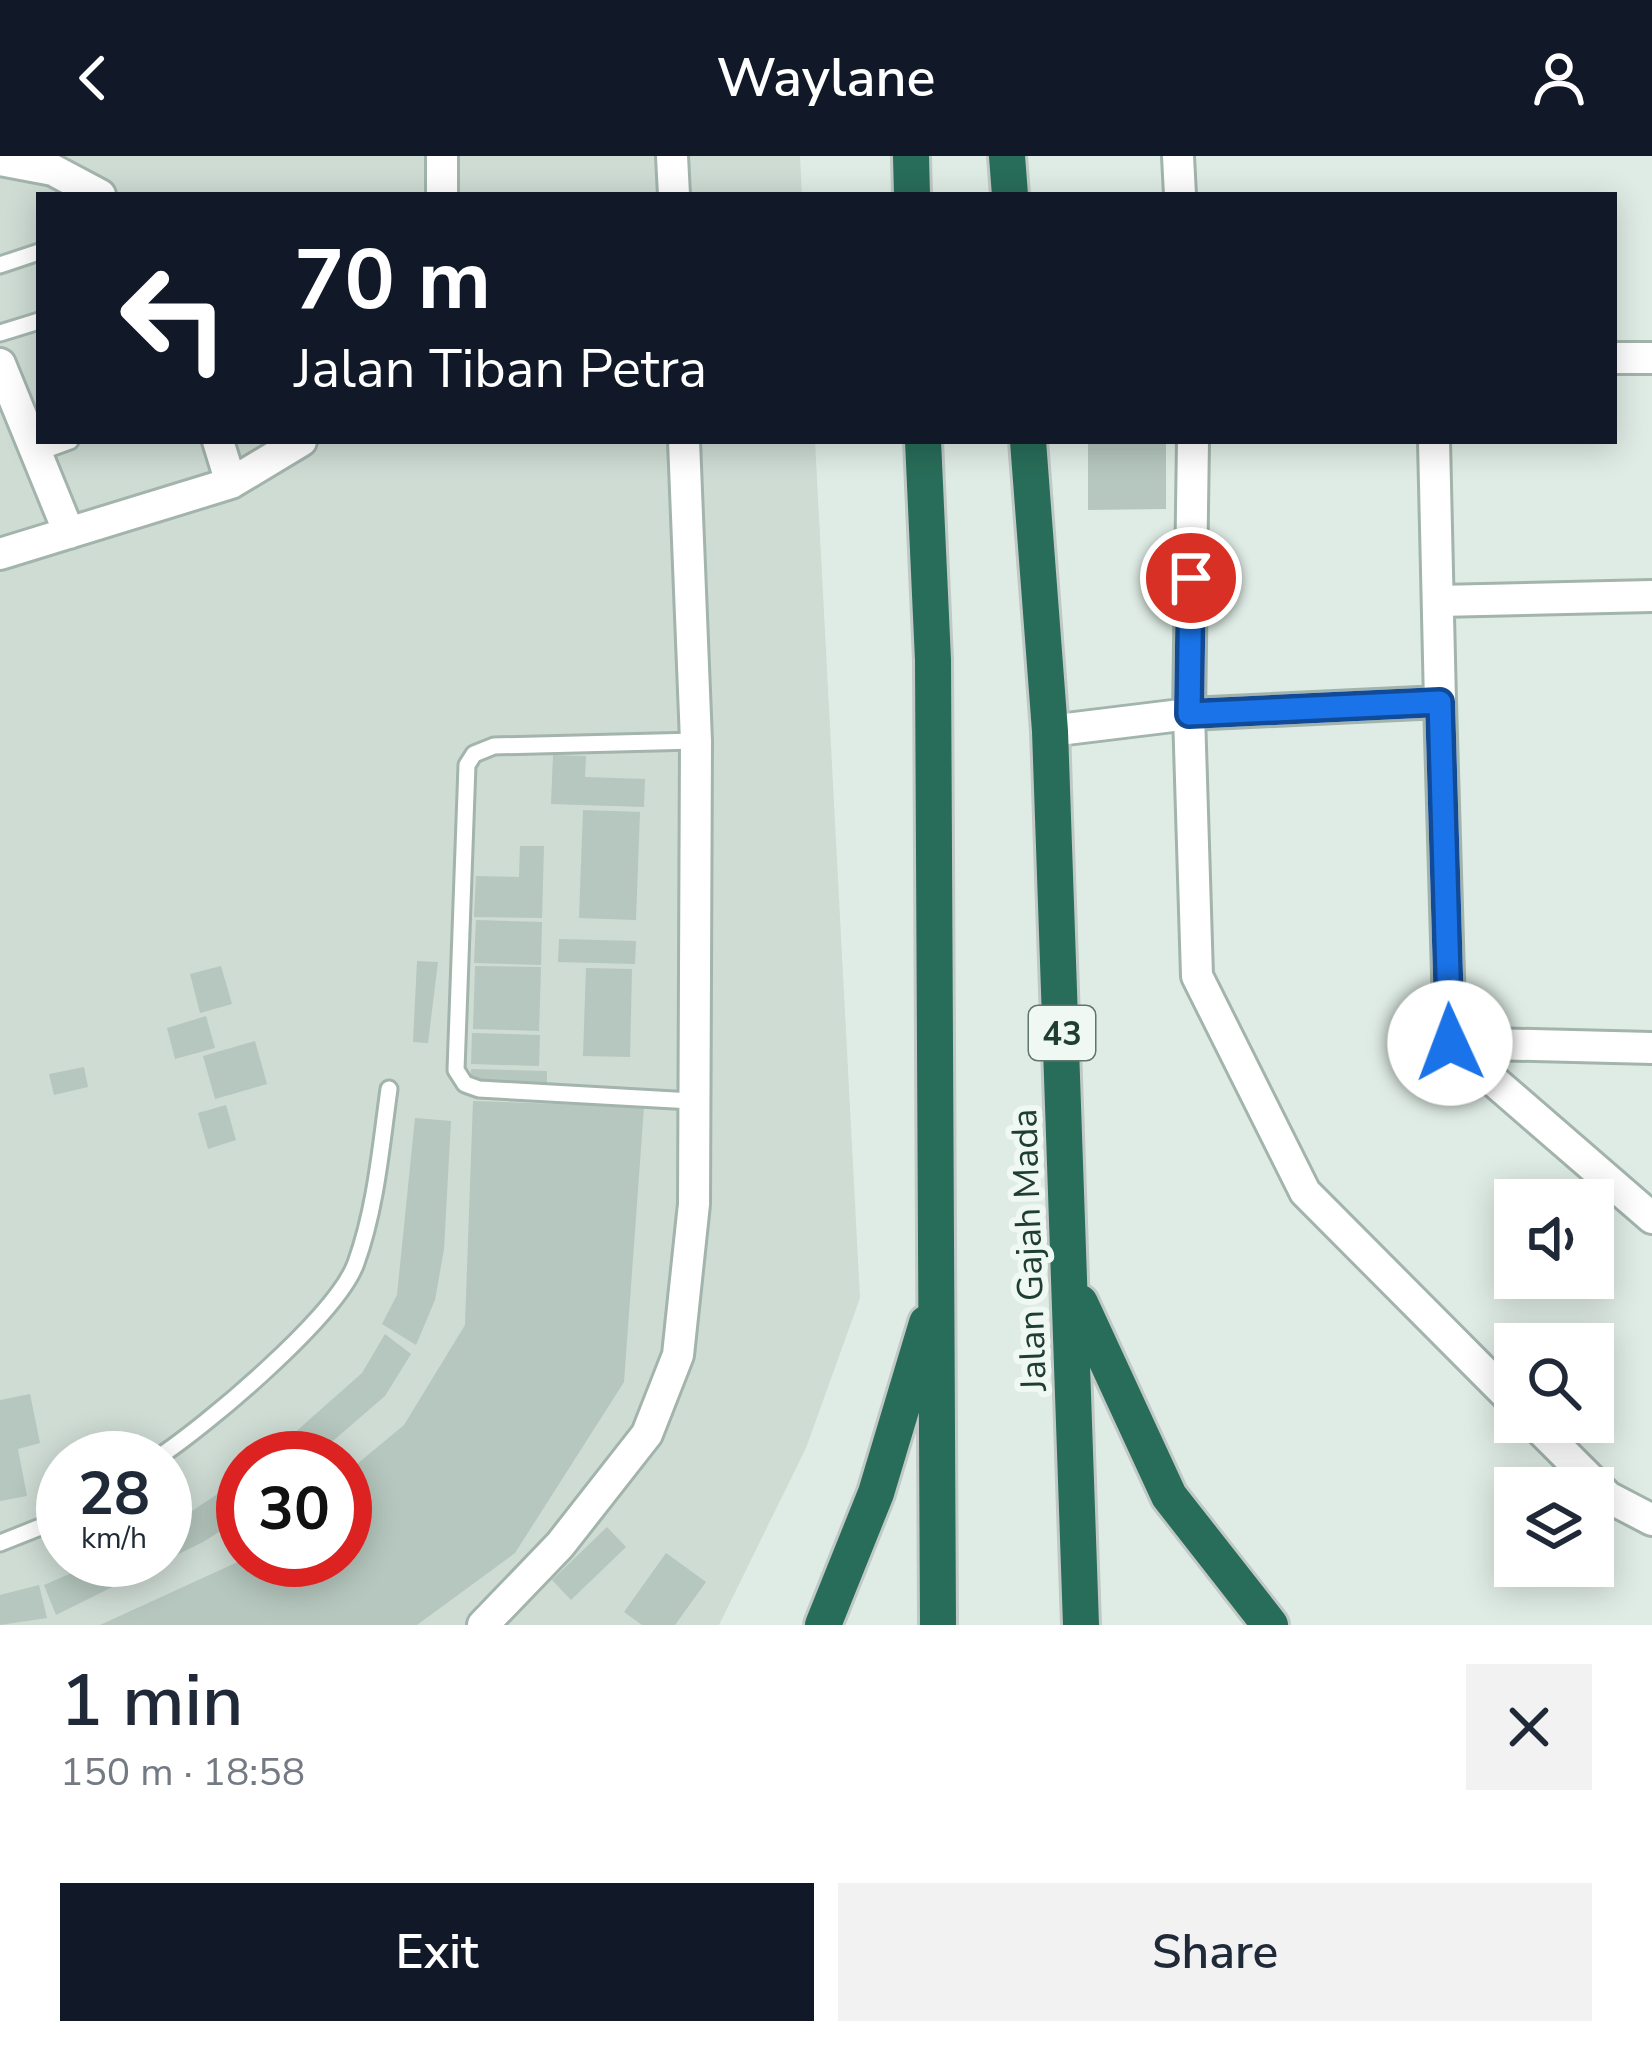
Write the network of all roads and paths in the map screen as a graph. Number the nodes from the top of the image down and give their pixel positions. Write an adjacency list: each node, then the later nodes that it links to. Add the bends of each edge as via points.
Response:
1 (442, 156): 8 (street)
2 (672, 156): 9 (street)
3 (911, 156): 10 (highway)
4 (1007, 156): 11 (highway)
5 (1178, 156): 12 (street)
6 (0, 160): 7 (street, via 53,170)
7 (94, 192)
8 (442, 192)
9 (674, 192)
10 (912, 192)
11 (1010, 192)
12 (1180, 192)
13 (36, 253): 14 (lane)
14 (0, 265)
15 (36, 322): 16 (lane)
16 (0, 333)
17 (1617, 358): 18 (street)
18 (1652, 358)
19 (0, 364): 20 (street)
20 (28, 402): 29 (street)
21 (62, 444): 29 (lane)
22 (219, 444): 30 (street)
23 (296, 444): 30 (street)
24 (684, 444): 38 (street)
25 (923, 444): 45 (highway, via 934,660)
26 (1028, 444): 37 (highway, Jalan Gajah Mada / 43)
27 (1193, 444): 36 (street)
28 (1434, 444): 34 (street)
29 (37, 453): 31 (street)
30 (231, 483): 31 (street)
31 (69, 533): 32 (street)
32 (0, 554)
33 (1652, 596): 34 (street)
34 (1439, 601): 35 (street)
35 (1440, 702): 36 (street); 39 (street)
36 (1189, 714): 37 (street); 46 (street, via 1197,976 1305,1192)
37 (1050, 731): 44 (highway, Jalan Gajah Mada / 43)
38 (696, 741): 42 (street); 42 (lane, via 494,746 474,754 467,765 456,1070 479,1089)
39 (1450, 1043): 40 (street); 43 (street)
40 (1652, 1048)
41 (389, 1089): 47 (lane, via 355,1268 296,1341)
42 (692, 1101): 52 (street, via 694,1204 678,1355 647,1434 560,1545)
43 (1652, 1218)
44 (1072, 1283): 55 (highway, Jalan Gajah Mada / 43); 56 (highway, via 1169,1496)
45 (937, 1295): 53 (highway, via 876,1493); 54 (highway)
46 (1494, 1382)
47 (189, 1431)
48 (1554, 1443): 49 (street, via 1608,1497)
49 (1652, 1520)
50 (36, 1529): 51 (lane)
51 (0, 1543)
52 (483, 1625)
53 (823, 1625)
54 (938, 1625)
55 (1081, 1625)
56 (1270, 1625)

